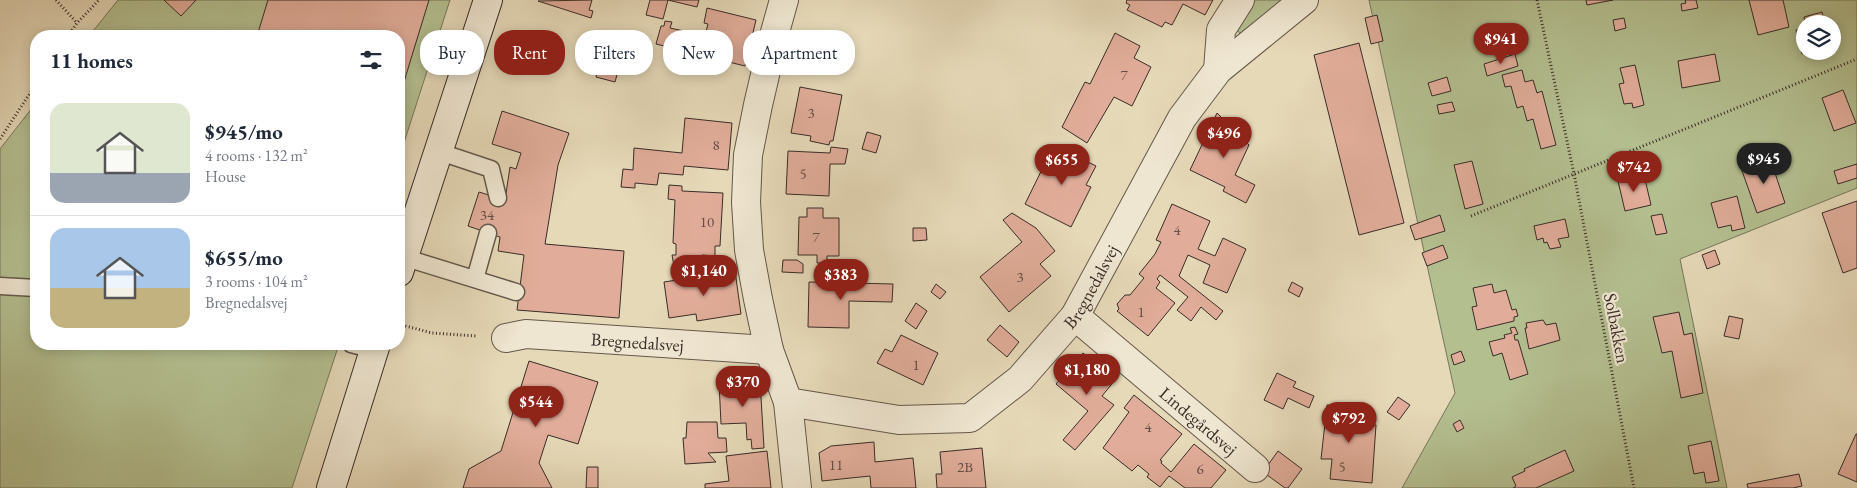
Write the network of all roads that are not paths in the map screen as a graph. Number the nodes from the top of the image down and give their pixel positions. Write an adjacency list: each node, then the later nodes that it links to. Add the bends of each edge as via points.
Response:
1 (488, 0): 6 (street)
2 (784, 0): 18 (street, via 748,155 749,250)
3 (1240, 0): 5 (street, via 1221,30)
4 (1304, 0): 5 (street, Bregnedalsvej)
5 (1218, 70): 15 (street, Bregnedalsvej, via 1182,118)
6 (437, 151): 7 (lane, via 491,169); 9 (street)
7 (498, 198)
8 (488, 233): 11 (lane)
9 (405, 251)
10 (405, 265): 11 (lane)
11 (475, 279): 14 (lane)
12 (0, 286): 13 (lane)
13 (30, 288)
14 (516, 292)
15 (1075, 316): 19 (street, Bregnedalsvej, via 1020,379 970,418 899,420); 20 (street, Lindegårdsvej)
16 (506, 338): 18 (street, Bregnedalsvej, via 526,334)
17 (366, 350): 21 (street)
18 (769, 350): 19 (street)
19 (788, 402): 22 (street)
20 (1255, 468)
21 (331, 488)
22 (797, 488)

